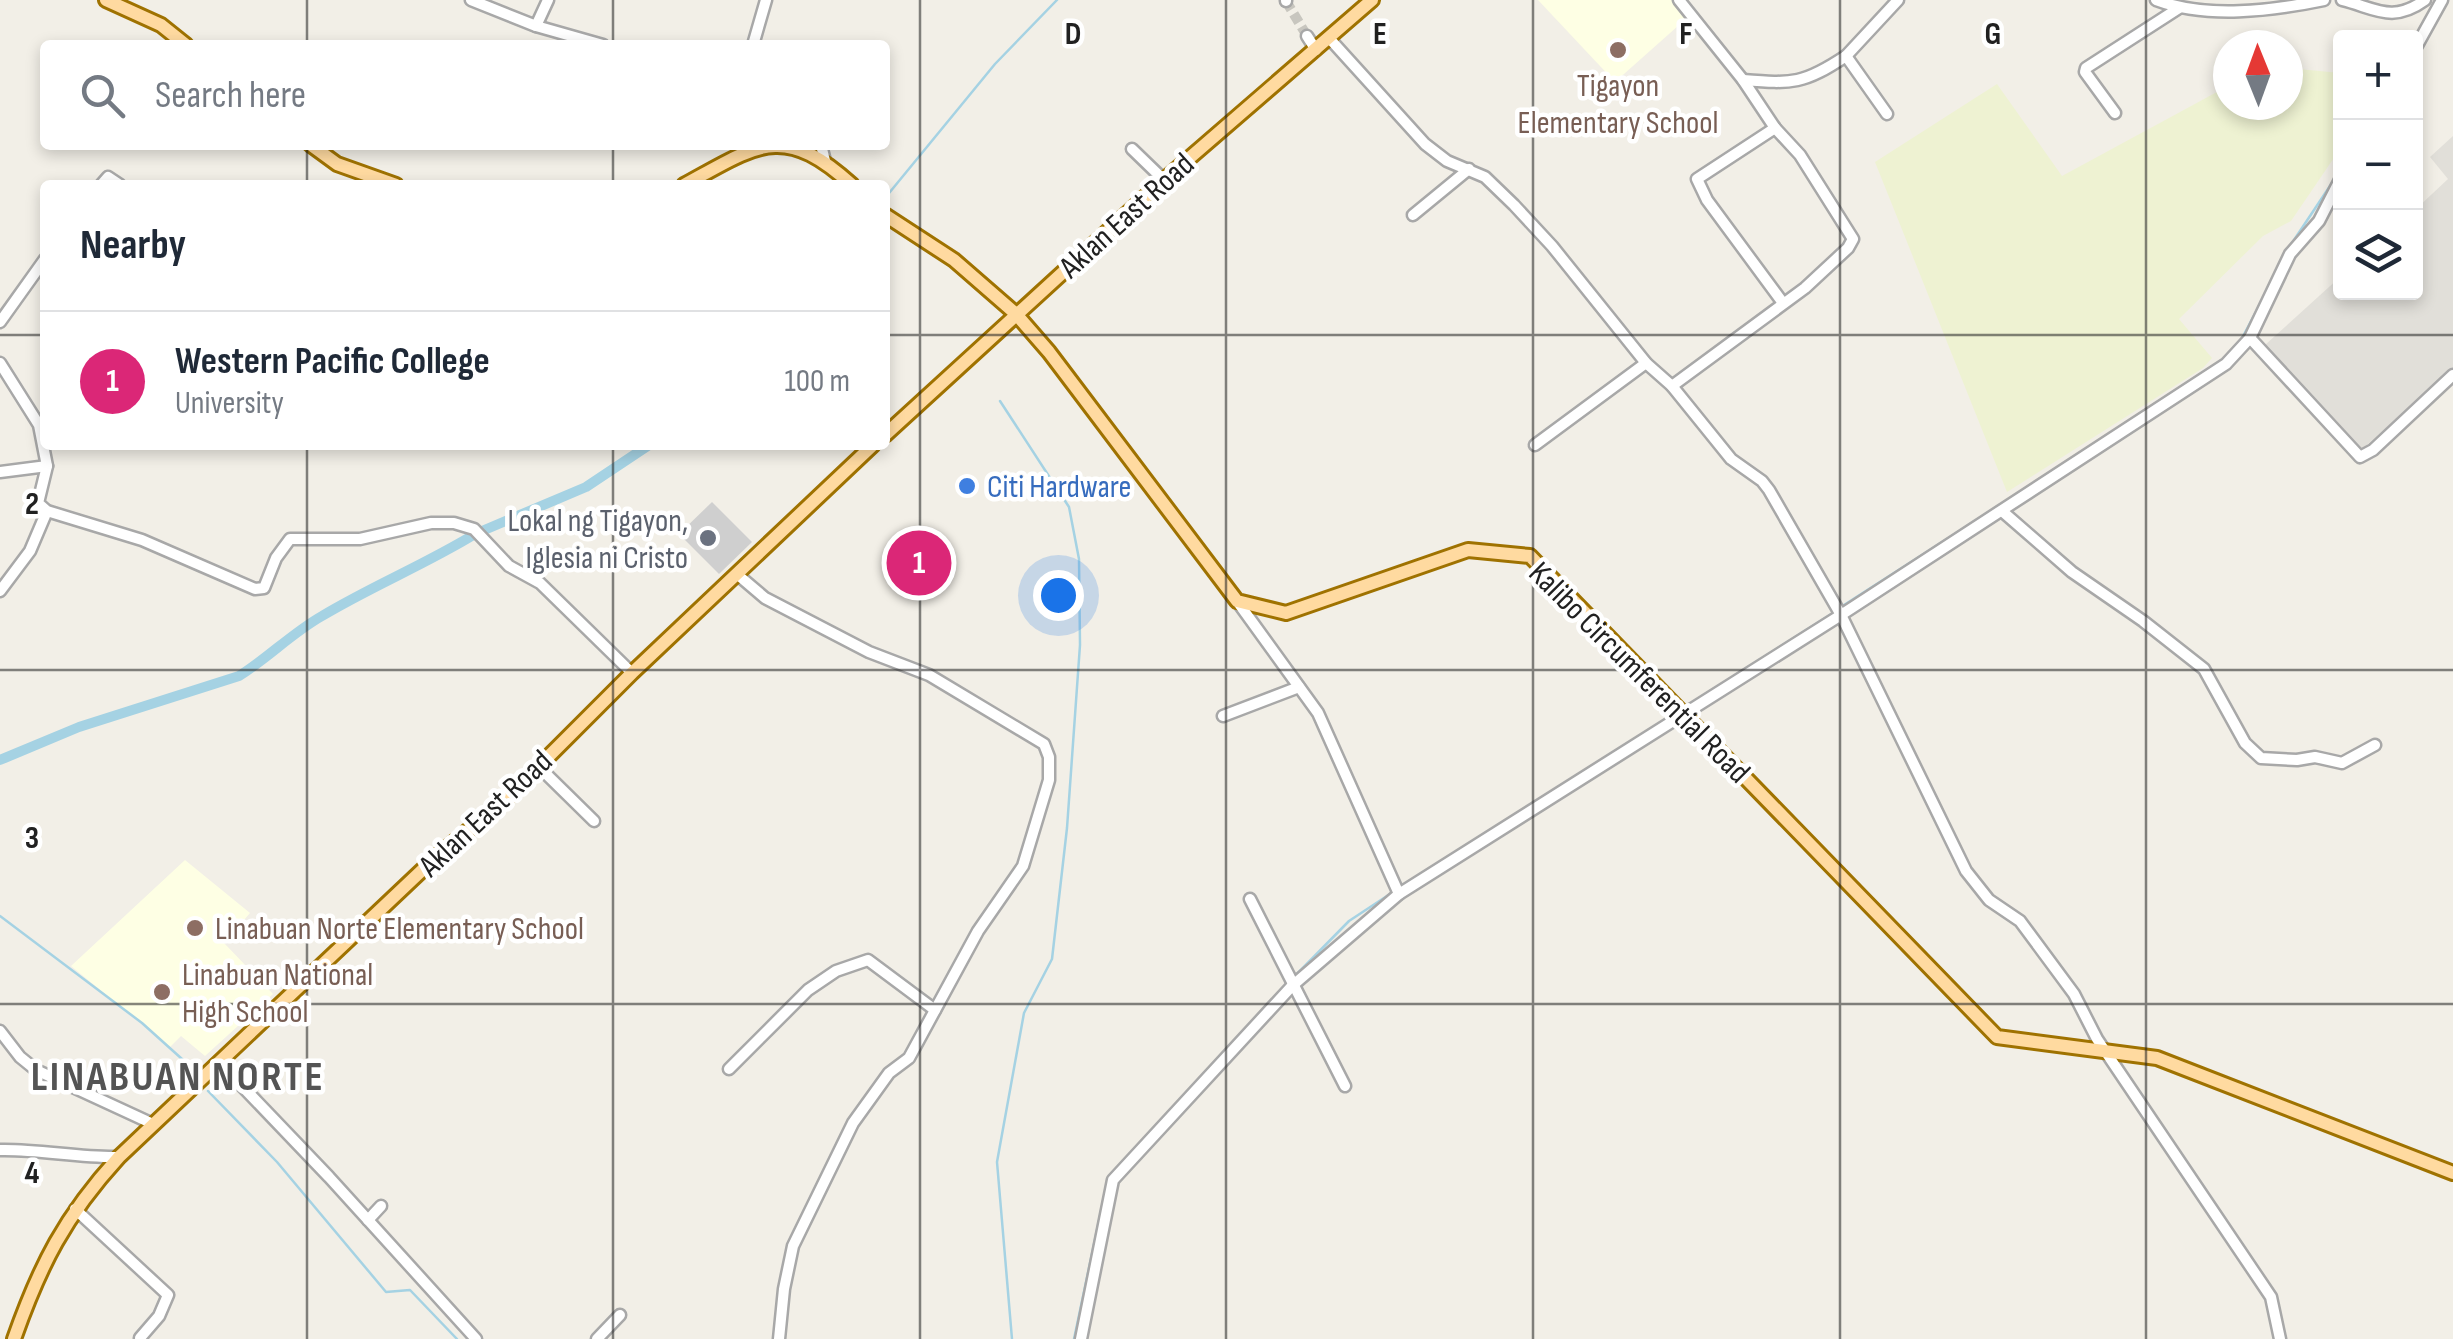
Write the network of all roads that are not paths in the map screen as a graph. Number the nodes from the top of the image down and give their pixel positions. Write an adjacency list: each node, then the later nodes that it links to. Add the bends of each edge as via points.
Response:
1 (106, 0): 18 (main road)
2 (472, 0): 14 (street)
3 (548, 0): 14 (street)
4 (766, 0): 20 (street)
5 (1372, 0): 17 (main road, Aklan East Road)
6 (1679, 0): 23 (street)
7 (1898, 0): 22 (street)
8 (2156, 0): 13 (street)
9 (2324, 0): 13 (street, via 2243,10)
10 (2342, 0): 11 (street, via 2388,15)
11 (2424, 0)
12 (2442, 0): 15 (street)
13 (2178, 8): 24 (street, via 2086,68)
14 (536, 26): 19 (street)
15 (2423, 34)
16 (1307, 36): 21 (street)
17 (1329, 38): 21 (main road, Aklan East Road); 33 (street, via 1425,144)
18 (179, 40)
19 (585, 40)
20 (754, 40)
21 (1316, 50): 37 (main road, Aklan East Road)
22 (1846, 56): 23 (street, via 1800,81); 25 (street)
23 (1743, 80): 26 (street)
24 (2115, 113)
25 (1887, 114)
26 (1775, 128): 42 (street, via 1853,239); 42 (street, via 1697,179)
27 (1132, 148): 37 (street)
28 (318, 150): 34 (main road)
29 (754, 150): 35 (main road)
30 (802, 150): 32 (main road)
31 (823, 150): 32 (street)
32 (826, 161): 36 (main road)
33 (1470, 169): 39 (street); 47 (street, via 1552,246)
34 (382, 180)
35 (693, 180)
36 (847, 180)
37 (1164, 180): 43 (main road, Aklan East Road)
38 (2333, 193): 45 (street, via 2290,254)
39 (1414, 215)
40 (890, 218): 43 (main road, via 954,260)
41 (40, 266): 44 (street)
42 (1782, 302): 49 (street)
43 (1016, 314): 50 (main road, Aklan East Road); 61 (main road)
44 (0, 322)
45 (2250, 338): 48 (street, via 2360,457); 58 (street, via 2226,364)
46 (0, 363): 51 (street)
47 (1646, 363): 49 (street); 52 (street)
48 (2453, 375)
49 (1672, 386): 62 (street, via 1731,460 1769,490)
50 (890, 429)
51 (40, 430)
52 (1535, 445)
53 (44, 450): 55 (street)
54 (869, 450): 59 (main road, Aklan East Road)
55 (47, 466): 56 (street); 57 (street, via 38,503)
56 (0, 472)
57 (46, 511): 60 (street, via 30,551); 63 (street, via 142,540 255,589 264,588 290,539 360,539 454,523 474,529 509,566 540,583)
58 (2002, 512): 62 (street); 67 (street, via 2204,669 2245,744 2262,758 2342,762)
59 (738, 574): 63 (main road, Aklan East Road); 73 (street, via 765,598 929,675 1044,744 1050,780 1023,866 978,930)
60 (0, 592)
61 (1237, 601): 64 (street); 65 (main road, Kalibo Circumferential Road, via 1286,613 1468,550 1530,556)
62 (1840, 615): 65 (street); 75 (street, via 1966,872 2020,921 2074,994)
63 (632, 674): 68 (main road, Aklan East Road)
64 (1299, 687): 66 (street); 70 (street, via 1318,713)
65 (1684, 714): 70 (street); 75 (main road, Kalibo Circumferential Road, via 1997,1037)
66 (1223, 716)
67 (2376, 745)
68 (538, 766): 69 (street); 76 (main road, Aklan East Road)
69 (594, 821)
70 (1399, 894): 72 (street)
71 (1250, 899): 72 (street)
72 (1292, 986): 78 (street); 92 (street, via 1113,1180)
73 (935, 1010): 77 (street, via 868,960 808,990); 91 (street, via 909,1058 853,1123 808,1214 784,1289)
74 (0, 1031): 79 (street, via 36,1070)
75 (2105, 1051): 82 (main road, Kalibo Circumferential Road, via 2157,1058); 93 (street, via 2271,1297)
76 (219, 1062): 79 (main road, Aklan East Road); 85 (street)
77 (729, 1069)
78 (1344, 1086)
79 (153, 1124): 81 (main road, Aklan East Road)
80 (0, 1150): 81 (street)
81 (119, 1157): 84 (main road, Aklan East Road)
82 (2453, 1173)
83 (381, 1206): 85 (street)
84 (75, 1209): 87 (street, via 168,1295); 88 (main road, Aklan East Road, via 37,1274)
85 (368, 1220): 89 (street)
86 (620, 1315): 90 (street)
87 (140, 1338)
88 (14, 1339)
89 (476, 1339)
90 (597, 1339)
91 (779, 1339)
92 (1081, 1339)
93 (2280, 1339)

